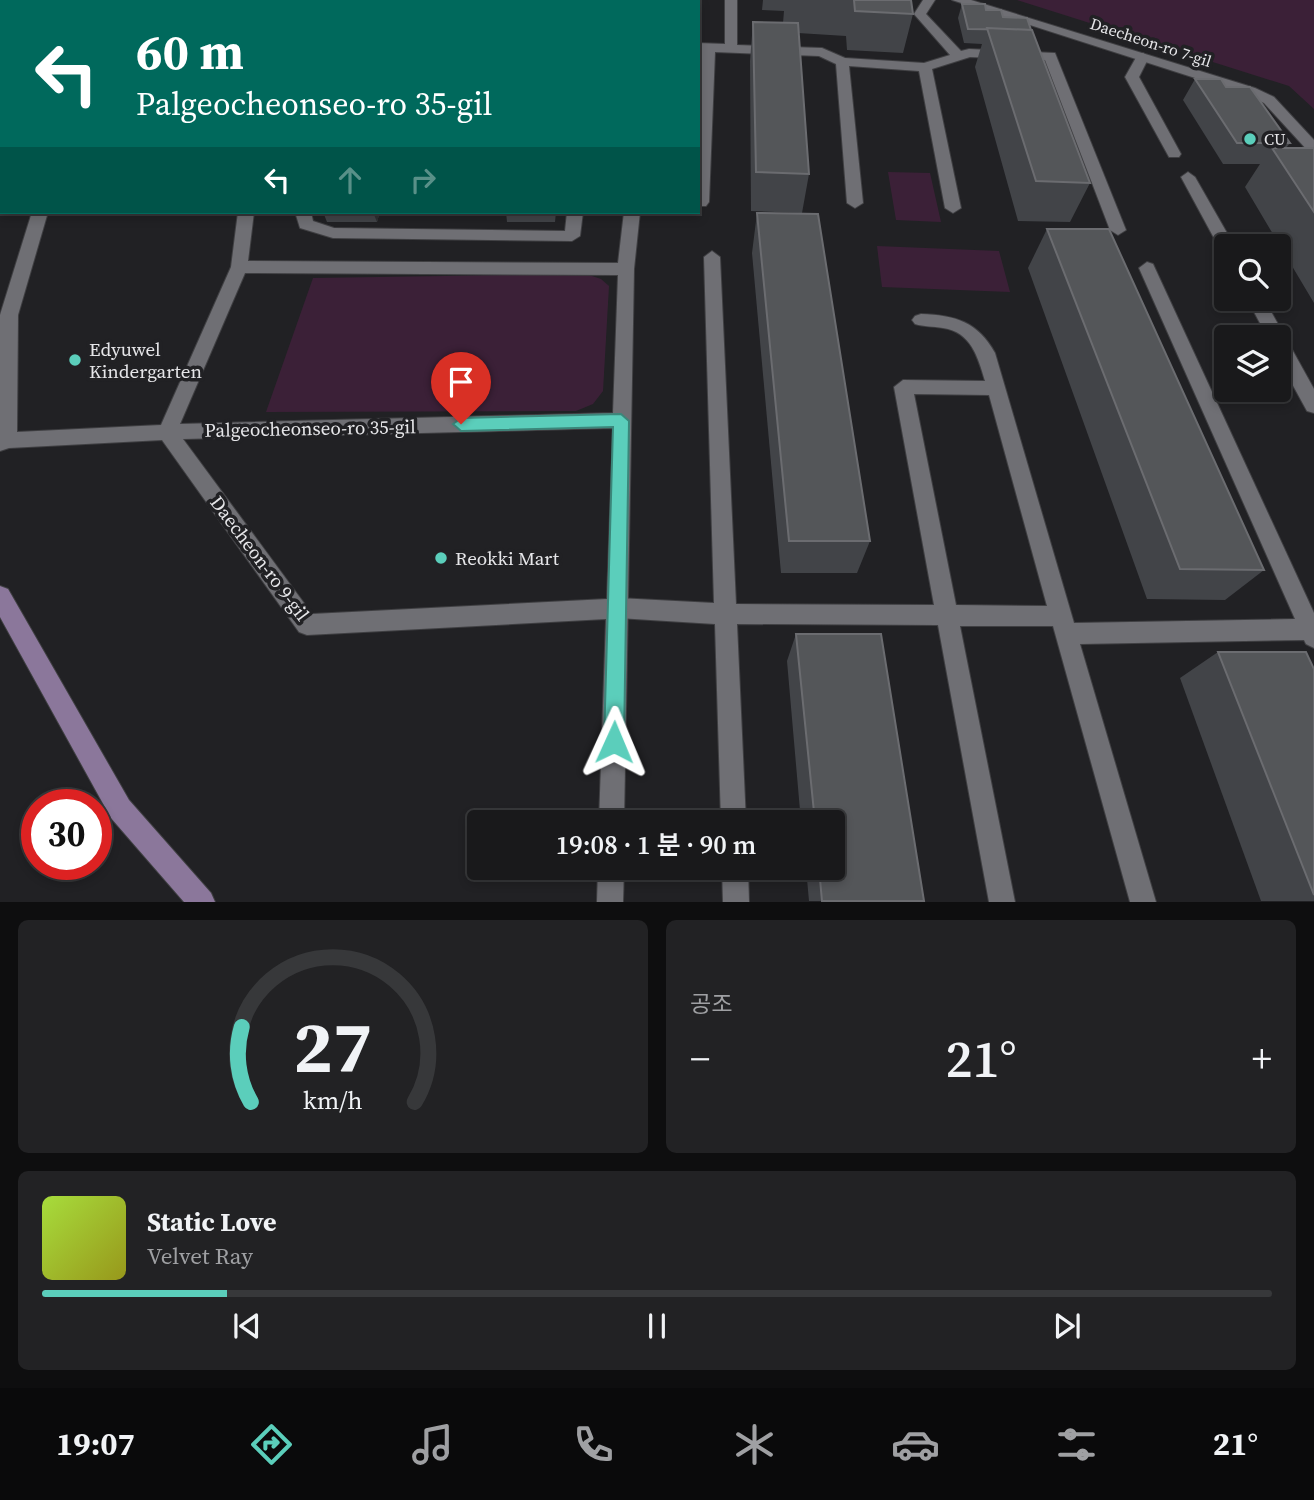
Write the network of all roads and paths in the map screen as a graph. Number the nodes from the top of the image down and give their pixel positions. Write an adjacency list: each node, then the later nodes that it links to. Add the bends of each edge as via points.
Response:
1 (731, 0): 5 (street)
2 (929, 0): 6 (street, via 914,13)
3 (958, 0): 7 (street, Daecheon-ro 7-gil)
4 (704, 47): 5 (street); 13 (street)
5 (731, 49): 8 (street, via 822,52)
6 (957, 55): 9 (street); 21 (street, via 1050,56)
7 (1143, 57): 10 (street, Daecheon-ro 7-gil, via 1269,100); 11 (street, via 1132,77)
8 (842, 62): 9 (street); 14 (street)
9 (925, 67): 15 (lane)
10 (1314, 149)
11 (1174, 154)
12 (1188, 177): 22 (street)
13 (701, 202)
14 (855, 203)
15 (953, 208)
16 (39, 214): 33 (street, via 9,315)
17 (246, 214): 24 (street)
18 (304, 214): 19 (street, via 306,224 333,233 572,236)
19 (575, 214)
20 (632, 214): 26 (street)
21 (1118, 230)
22 (1220, 234)
23 (712, 257): 36 (street)
24 (239, 267): 26 (street); 32 (street)
25 (1147, 268): 39 (street)
26 (626, 269): 31 (street)
27 (921, 320): 29 (street, via 944,321 975,333)
28 (1291, 365): 30 (street)
29 (996, 388): 37 (street, via 903,387); 38 (street)
30 (1314, 406)
31 (621, 421): 32 (street, Palgeocheonseo-ro 35-gil); 35 (street)
32 (167, 432): 33 (street, Palgeocheonseo-ro 35-gil); 35 (street, Daecheon-ro 9-gil, via 307,625)
33 (4, 442)
34 (0, 596): 44 (main road, via 120,809)
35 (618, 608): 36 (street); 40 (street)
36 (725, 614): 37 (street); 41 (street)
37 (947, 616): 38 (street); 47 (street)
38 (1064, 625): 39 (street); 48 (street)
39 (1312, 633)
40 (612, 810)
41 (733, 810)
42 (611, 880): 45 (street)
43 (735, 880): 46 (street)
44 (202, 901)
45 (610, 901)
46 (736, 901)
47 (1002, 901)
48 (1143, 901)

